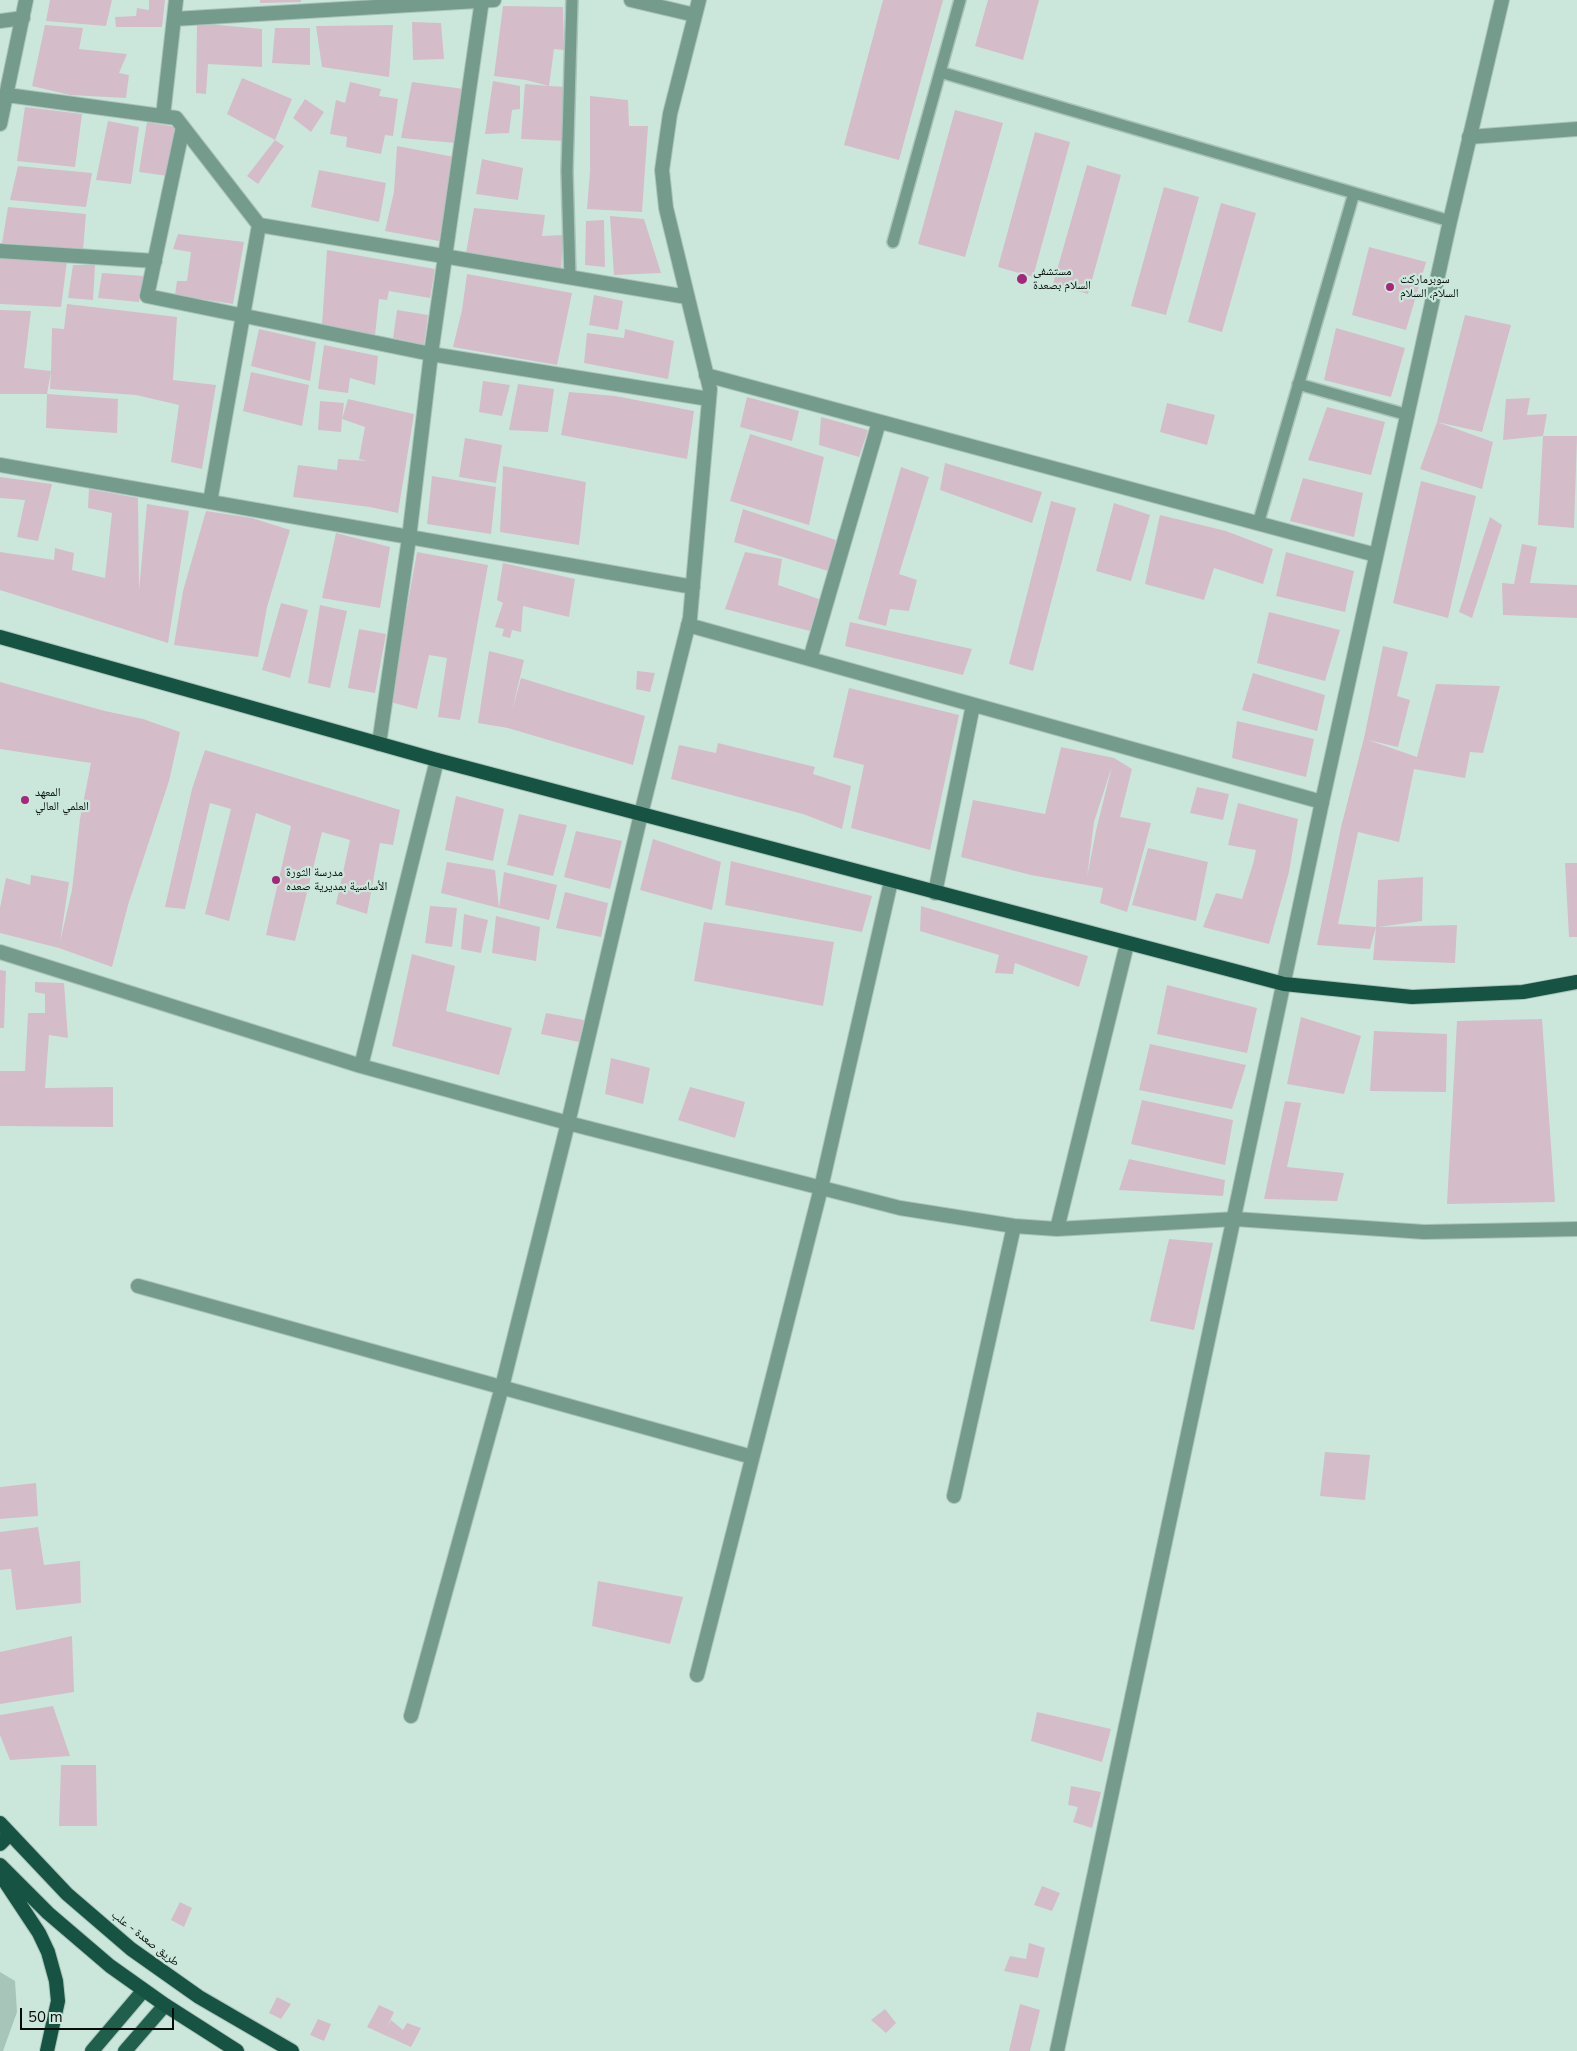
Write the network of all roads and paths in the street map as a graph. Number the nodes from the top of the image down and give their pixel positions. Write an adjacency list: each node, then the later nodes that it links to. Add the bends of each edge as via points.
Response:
1 (26, 0): 10 (street)
2 (176, 0): 11 (street)
3 (486, 0): 11 (street); 25 (street)
4 (572, 0): 27 (lane, via 567,171)
5 (631, 0): 9 (street)
6 (699, 0): 9 (street)
7 (960, 0): 13 (lane)
8 (1502, 0): 19 (street)
9 (695, 15): 28 (street, via 670,114 662,170 666,208)
10 (23, 18): 12 (street); 14 (street)
11 (174, 19): 15 (street)
12 (0, 21)
13 (940, 72): 20 (lane); 23 (lane)
14 (7, 95): 15 (street); 16 (street)
15 (163, 116): 17 (street, via 176,118)
16 (0, 124)
17 (183, 126): 22 (street); 26 (street)
18 (1577, 130): 19 (street)
19 (1469, 137): 21 (street)
20 (1354, 193): 21 (lane); 32 (lane)
21 (1450, 221): 34 (street)
22 (259, 225): 25 (street); 29 (street)
23 (893, 242)
24 (0, 251): 26 (street)
25 (445, 257): 27 (street); 30 (street)
26 (155, 261): 29 (street, via 147,296)
27 (570, 278): 28 (street)
28 (687, 297): 31 (street)
29 (243, 316): 30 (street); 37 (street)
30 (431, 354): 33 (street); 39 (street)
31 (706, 376): 33 (street); 35 (street)
32 (1298, 384): 34 (lane); 38 (lane)
33 (709, 399): 41 (street)
34 (1408, 414): 40 (street)
35 (879, 422): 38 (street); 44 (street)
36 (0, 465): 37 (street)
37 (210, 502): 39 (street)
38 (1258, 524): 40 (street)
39 (410, 538): 41 (street); 46 (street)
40 (1376, 555): 48 (street)
41 (692, 587): 42 (street)
42 (688, 625): 44 (street); 49 (street)
43 (0, 637): 46 (highway)
44 (810, 659): 45 (street)
45 (973, 705): 48 (street); 51 (street)
46 (379, 744): 47 (highway)
47 (437, 760): 49 (highway); 56 (street)
48 (1322, 802): 55 (street)
49 (641, 814): 50 (highway); 57 (street)
50 (891, 881): 51 (highway); 58 (street)
51 (934, 893): 52 (highway)
52 (1127, 944): 55 (highway); 61 (street)
53 (0, 952): 56 (street)
54 (1577, 982): 55 (highway, via 1522,992 1412,997)
55 (1284, 984): 59 (street)
56 (361, 1066): 57 (street)
57 (568, 1123): 58 (street); 64 (street)
58 (821, 1188): 60 (street, via 900,1208); 65 (street)
59 (1235, 1219): 61 (street); 62 (street, via 1424,1232); 80 (street)
60 (1014, 1226): 61 (street); 66 (street)
61 (1058, 1229)
62 (1577, 1229)
63 (138, 1286): 64 (street)
64 (502, 1387): 65 (street); 68 (street)
65 (752, 1457): 67 (street)
66 (954, 1496)
67 (696, 1675)
68 (411, 1716)
69 (0, 1824): 70 (highway, طريق صعدة - علب)
70 (5, 1839): 79 (highway, طريق صعدة - علب, via 144,1959 234,2020)
71 (0, 1865): 73 (highway, via 72,1934)
72 (0, 1874): 75 (highway, via 39,1933 56,1981 58,2001)
73 (143, 1991): 74 (highway); 76 (main road)
74 (164, 2006): 77 (main road); 78 (highway)
75 (47, 2051)
76 (92, 2051)
77 (125, 2051)
78 (237, 2051)
79 (292, 2051)
80 (1057, 2051)

